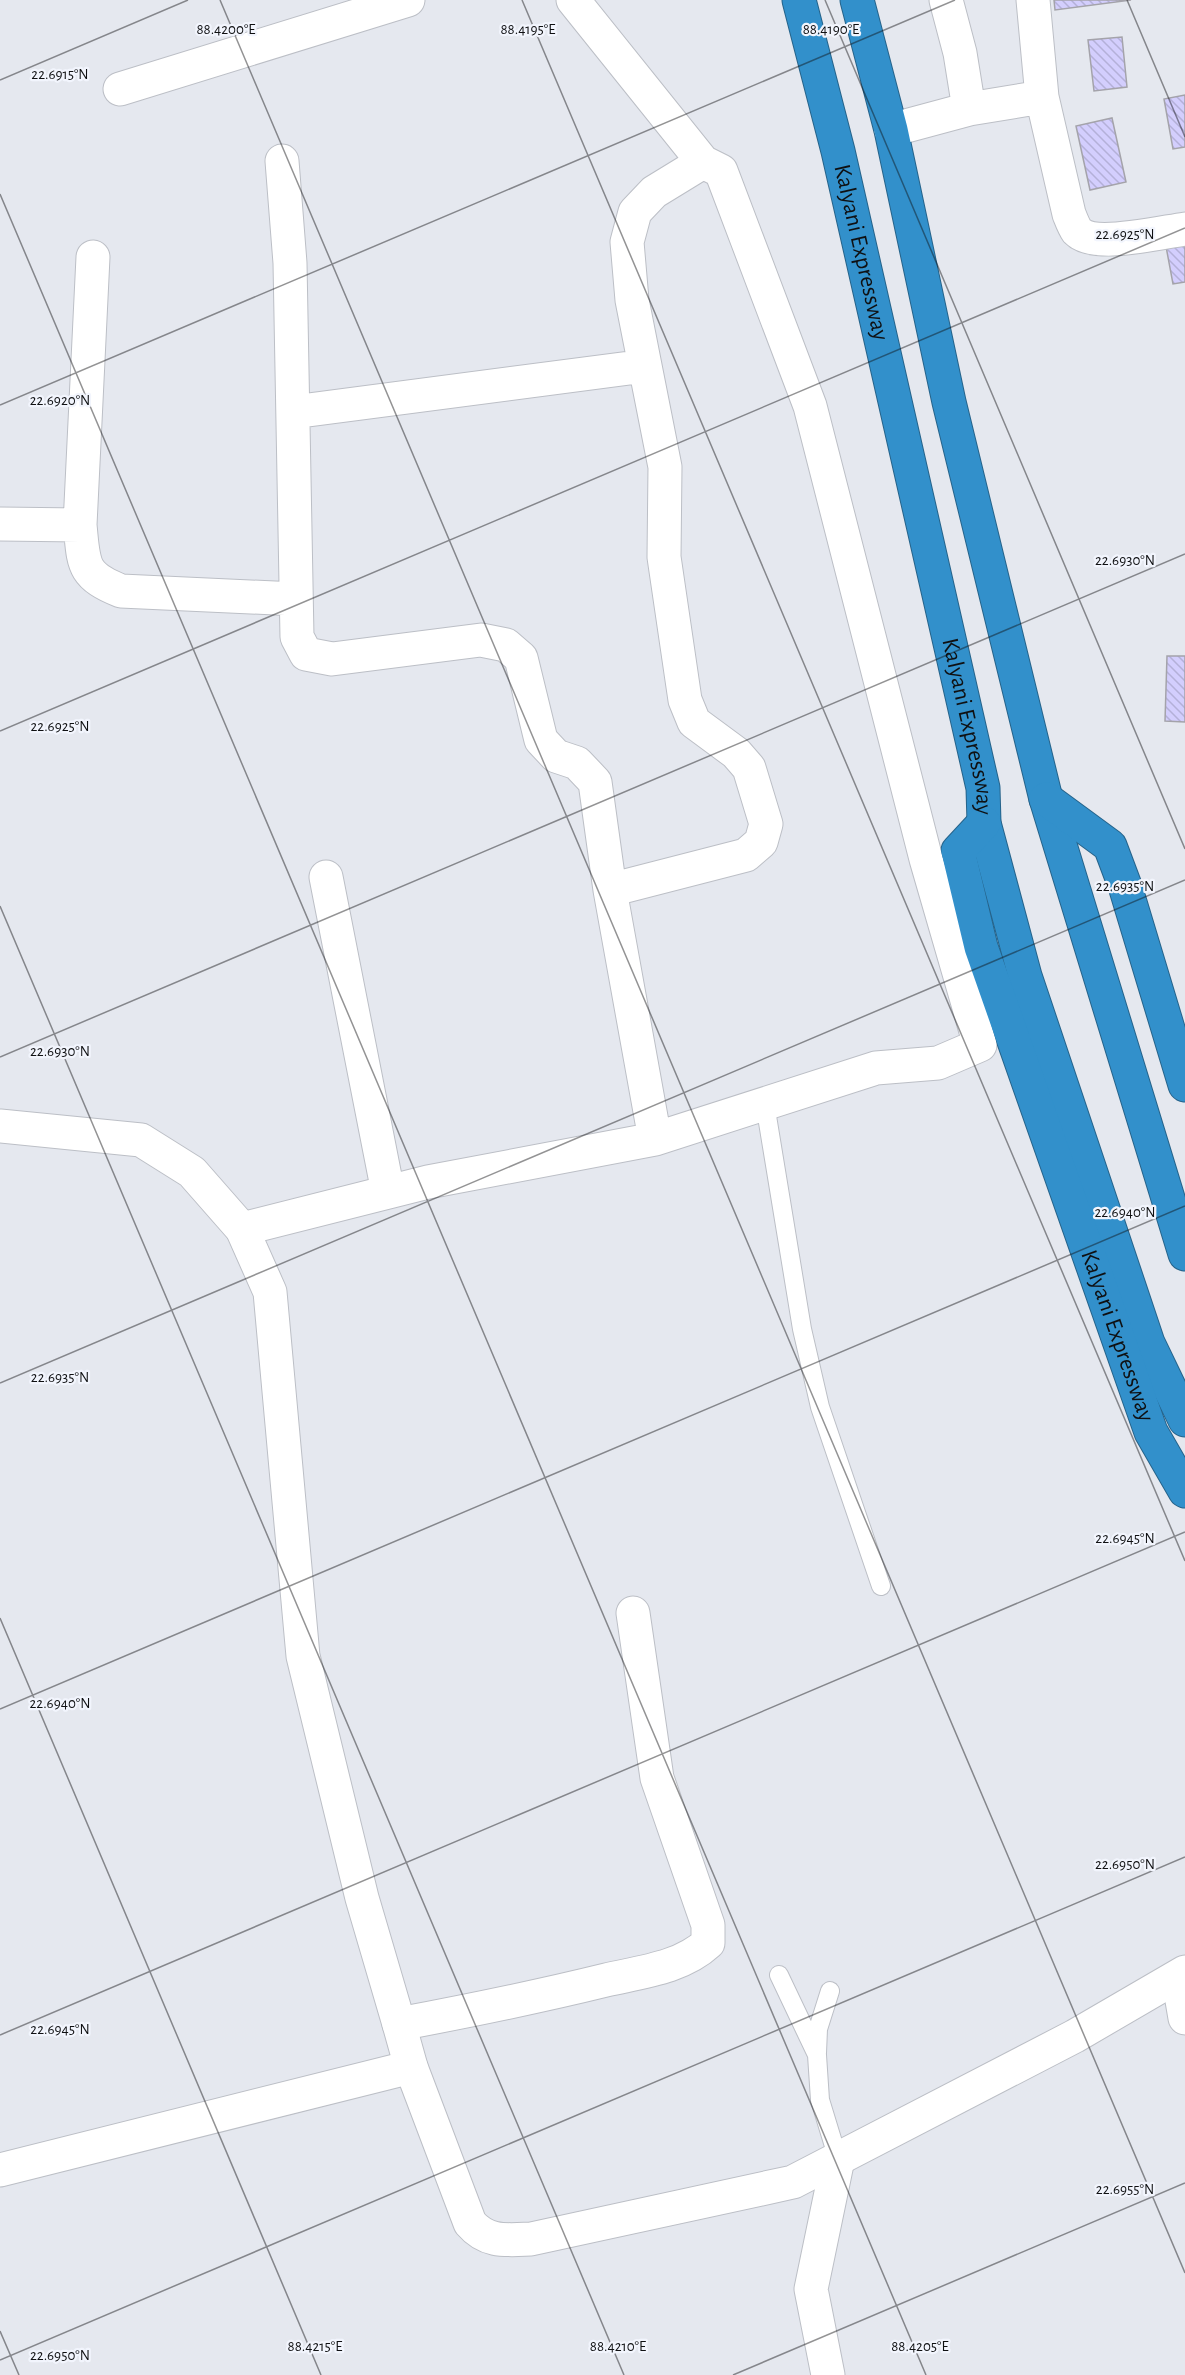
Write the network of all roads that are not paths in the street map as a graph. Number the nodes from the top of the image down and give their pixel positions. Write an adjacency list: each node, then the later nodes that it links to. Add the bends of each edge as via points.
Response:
1 (408, 0): 7 (street)
2 (573, 0): 12 (street)
3 (799, 0): 21 (highway, Kalyani Expressway, via 838,151 980,777)
4 (857, 0): 10 (highway)
5 (946, 0): 9 (street)
6 (1033, 0): 8 (street)
7 (120, 89)
8 (1042, 97): 9 (street); 13 (street, via 1069,214 1077,231 1102,240)
9 (969, 109): 10 (street)
10 (891, 130): 20 (highway, via 949,402)
11 (282, 161): 16 (street, via 290,263)
12 (703, 162): 15 (street, via 654,192 635,212 627,242 632,300); 25 (street, via 721,171 810,406 926,859 980,1045 938,1063 876,1068)
13 (1185, 229)
14 (93, 257): 18 (street)
15 (645, 366): 16 (street); 23 (street, via 665,467 664,557 685,700 694,722 736,753 749,768 766,824 761,842 746,855)
16 (293, 412): 19 (street)
17 (0, 524): 18 (street)
18 (80, 525): 19 (street, via 84,565 102,583 122,591)
19 (296, 599): 23 (street, via 297,637 306,654 332,659 481,640 506,645 521,658 541,740 556,756 577,763 595,782)
20 (1046, 799): 24 (highway, via 1110,846); 30 (highway)
21 (984, 823): 31 (highway, via 1025,976 1144,1332); 32 (highway, Kalyani Expressway, via 958,851 981,947 1151,1432)
22 (326, 877): 28 (street)
23 (610, 890): 27 (street)
24 (1185, 1085)
25 (765, 1104): 27 (street); 33 (lane, via 802,1329 820,1407)
26 (0, 1126): 29 (street, via 141,1140 192,1172)
27 (655, 1139): 28 (street)
28 (388, 1192): 29 (street)
29 (242, 1229): 39 (street, via 270,1292 303,1656 362,1898)
30 (1185, 1254)
31 (1185, 1420)
32 (1185, 1491)
33 (880, 1586)
34 (633, 1613): 39 (street, via 657,1778 708,1925 708,1943 694,1956 666,1966)
35 (1181, 1974): 38 (street); 42 (street, via 1075,2036)
36 (779, 1975): 40 (lane)
37 (830, 1991): 40 (lane, via 818,2029)
38 (1185, 2018)
39 (399, 2024): 41 (street)
40 (817, 2055): 42 (lane, via 820,2100)
41 (411, 2067): 42 (street, via 470,2223 478,2233 492,2240 531,2239 793,2182); 43 (street)
42 (838, 2159): 44 (street, via 811,2289)
43 (0, 2170)
44 (828, 2375)

